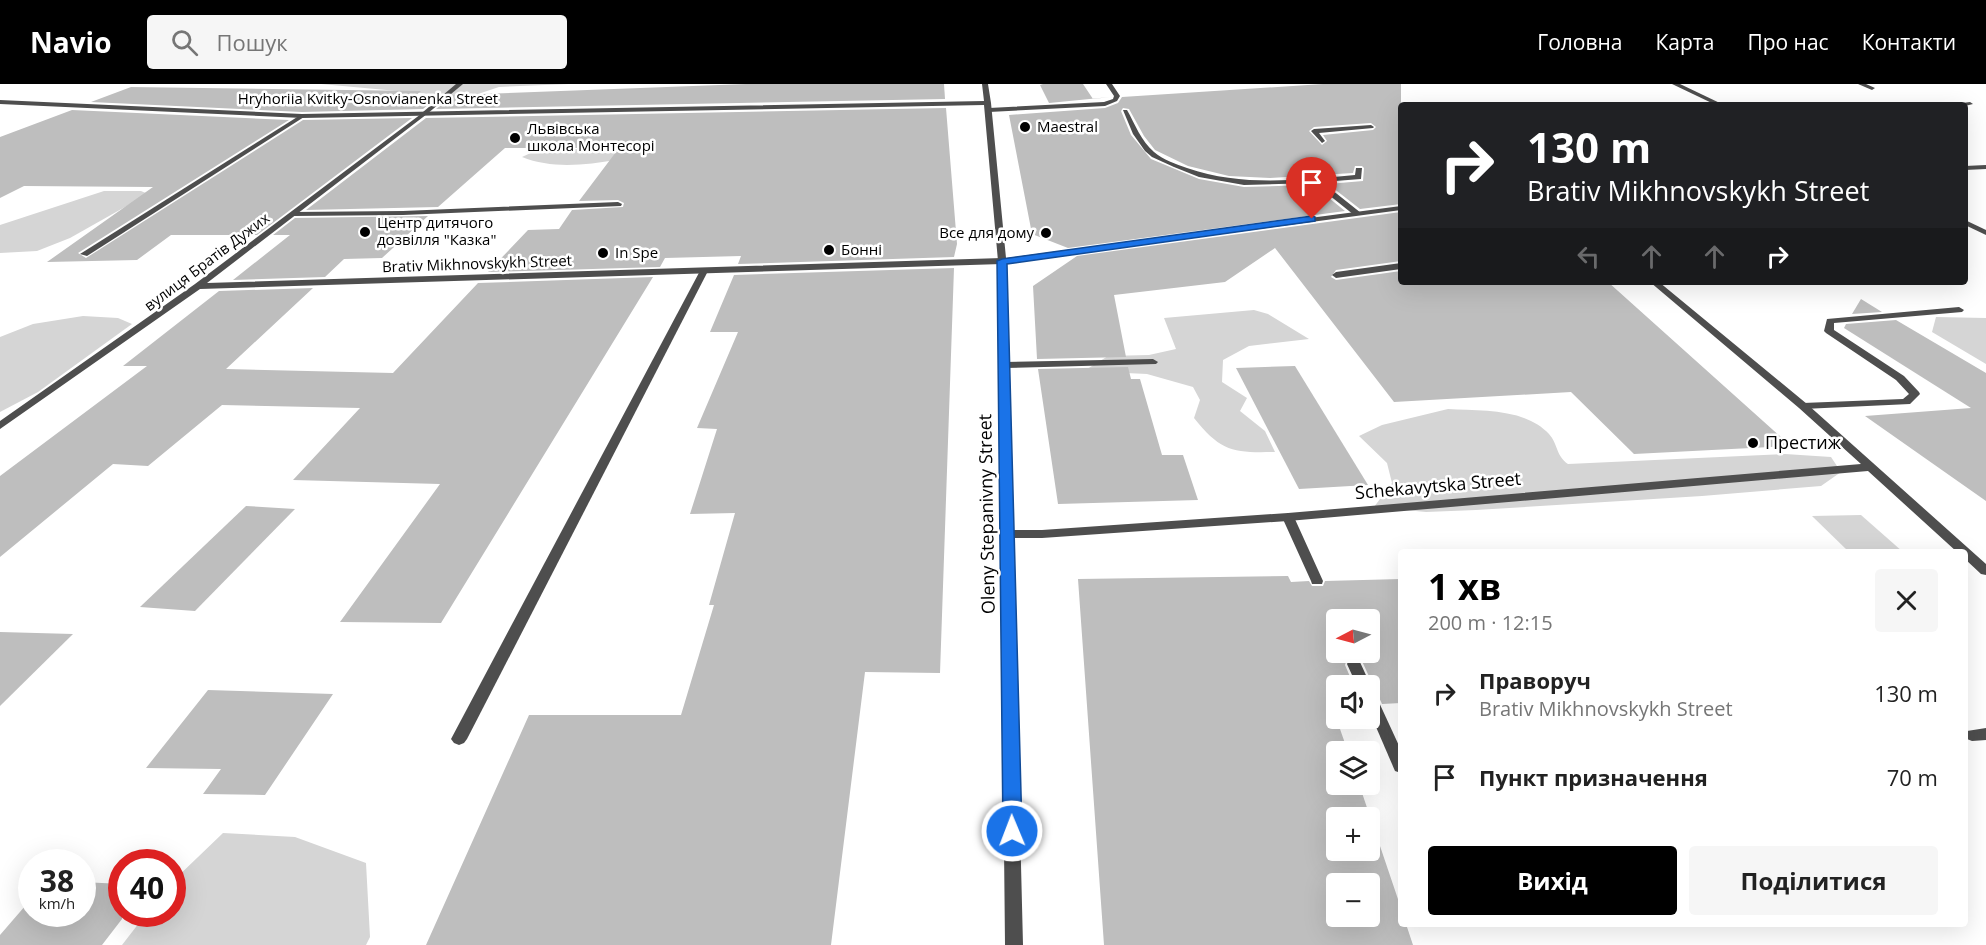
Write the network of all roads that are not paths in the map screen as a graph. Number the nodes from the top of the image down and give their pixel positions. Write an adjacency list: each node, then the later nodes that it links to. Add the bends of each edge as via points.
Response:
1 (460, 84): 11 (street, вулиця Братів Дужих)
2 (985, 84): 9 (street, Oleny Stepanivny Street)
3 (1109, 84): 9 (street, Hryhoriia Kvitky-Osnovianenka Street, via 1117,96 1105,104)
4 (1675, 84): 8 (street)
5 (1861, 84): 6 (street)
6 (1872, 88)
7 (0, 102): 12 (street, Hryhoriia Kvitky-Osnovianenka Street)
8 (1714, 102)
9 (988, 107): 11 (street, Hryhoriia Kvitky-Osnovianenka Street); 26 (street, Oleny Stepanivny Street)
10 (1125, 111): 18 (street, via 1140,141 1154,156 1185,169 1230,183 1253,185)
11 (425, 113): 12 (street, Hryhoriia Kvitky-Osnovianenka Street); 22 (street, вулиця Братів Дужих)
12 (302, 116): 25 (street)
13 (1371, 127): 14 (street, via 1314,131)
14 (1322, 141)
15 (1986, 167): 16 (street)
16 (1968, 168)
17 (1359, 170): 18 (street, via 1358,177)
18 (1315, 180): 21 (street)
19 (618, 204): 22 (street)
20 (1398, 208): 21 (street, Brativ Mikhnovskykh Street)
21 (1357, 213): 26 (street, Brativ Mikhnovskykh Street)
22 (293, 214): 31 (street, вулиця Братів Дужих)
23 (1968, 224): 24 (street)
24 (1986, 233)
25 (84, 254)
26 (1002, 261): 28 (street, Brativ Mikhnovskykh Street); 34 (street, Oleny Stepanivny Street)
27 (1398, 266): 29 (street)
28 (704, 271): 31 (street, Brativ Mikhnovskykh Street); 47 (street)
29 (1336, 274)
30 (1658, 285): 35 (street)
31 (198, 286): 36 (street, вулиця Братів Дужих)
32 (1959, 310): 35 (street, via 1830,321 1829,331 1900,378 1915,394 1906,402)
33 (1153, 362): 34 (street)
34 (1004, 365): 39 (street, Oleny Stepanivny Street)
35 (1803, 406): 37 (street)
36 (0, 426)
37 (1871, 466): 38 (street, Schekavytska Street); 40 (street)
38 (1288, 517): 39 (street, Schekavytska Street); 43 (street)
39 (1007, 534): 49 (street, Oleny Stepanivny Street)
40 (1962, 549)
41 (1968, 555): 42 (street)
42 (1986, 571)
43 (1317, 581)
44 (1354, 664): 45 (street)
45 (1359, 675)
46 (1380, 720): 48 (street)
47 (459, 739)
48 (1398, 760)
49 (1014, 945)

